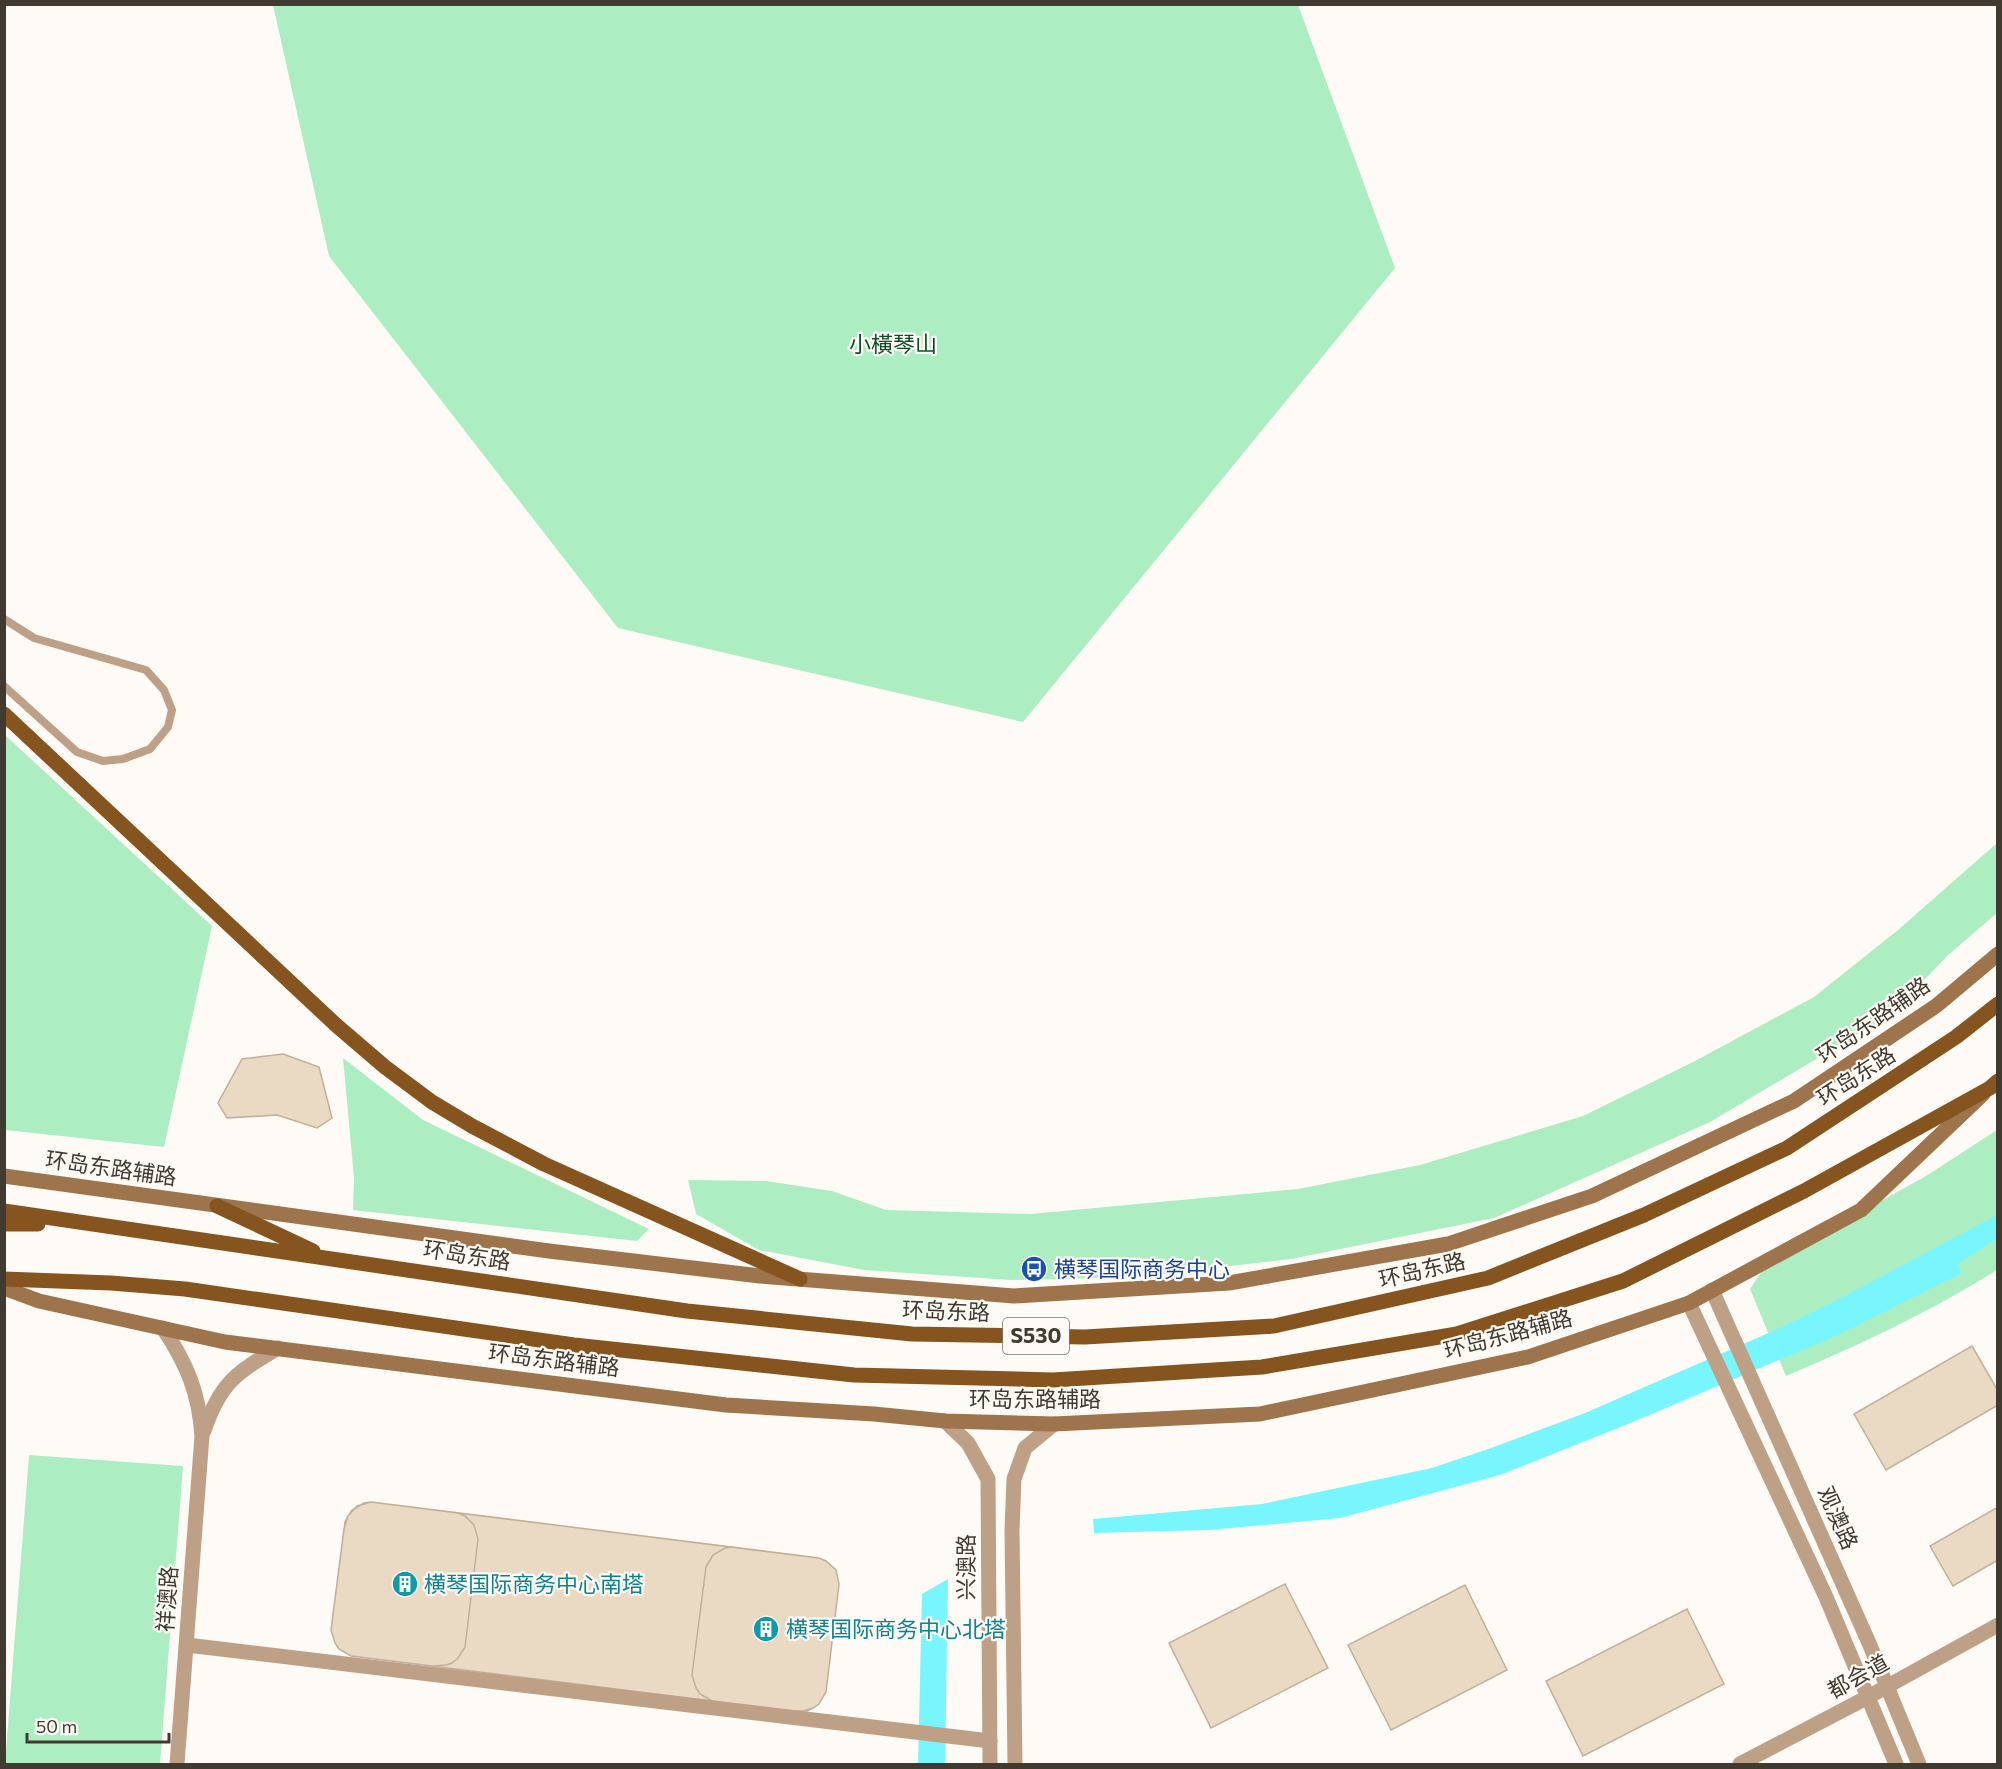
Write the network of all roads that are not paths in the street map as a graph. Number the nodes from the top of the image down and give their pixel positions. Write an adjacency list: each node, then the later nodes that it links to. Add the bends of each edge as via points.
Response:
1 (4, 619): 2 (lane, via 34,638 146,670 164,690 172,711 168,728 150,749 123,759 103,761 77,752)
2 (4, 686)
3 (4, 714): 14 (main road, via 336,1025 432,1102 544,1164)
4 (1998, 954): 14 (main road, 环岛东路辅路, via 1936,1006 1794,1101 1592,1196 1448,1244 1229,1283 1014,1296)
5 (1998, 1004): 12 (main road, 环岛东路 / S530, via 1956,1037 1787,1148 1644,1215 1488,1278 1274,1326 1085,1337 912,1334 687,1311)
6 (1994, 1085): 13 (main road, S530, via 1804,1191 1623,1281 1457,1334 1262,1367 1053,1380 854,1376 574,1345 185,1289); 16 (main road, 环岛东路辅路, via 1861,1210)
7 (4, 1176): 8 (main road, 环岛东路辅路)
8 (217, 1206): 12 (main road); 14 (main road, 环岛东路辅路, via 549,1251)
9 (4, 1211): 10 (main road, 环岛东路 / S530)
10 (80, 1223): 11 (main road); 12 (main road, 环岛东路 / S530)
11 (4, 1224)
12 (327, 1257)
13 (4, 1279)
14 (800, 1279)
15 (4, 1288): 18 (main road, 环岛东路辅路, via 39,1301)
16 (1712, 1290): 17 (main road, 环岛东路辅路); 25 (street, 观澳路)
17 (1689, 1303): 21 (main road, 环岛东路辅路, via 1528,1357 1260,1414); 26 (street, 观澳路, via 1826,1597)
18 (163, 1328): 19 (main road, 环岛东路辅路, via 225,1342); 22 (street, 祥澳路, via 186,1366 195,1390)
19 (278, 1348): 20 (main road, 环岛东路辅路, via 726,1405); 22 (street, 祥澳路, via 226,1385 217,1397)
20 (945, 1421): 21 (main road, 环岛东路辅路); 27 (street, 兴澳路, via 968,1443 988,1479)
21 (1054, 1424): 30 (street, 兴澳路, via 1025,1448 1014,1479 1011,1530)
22 (202, 1436): 24 (street, 祥澳路)
23 (1998, 1625): 25 (street, 都会道)
24 (187, 1645): 27 (street); 28 (street, 祥澳路)
25 (1887, 1685): 26 (street, 都会道); 33 (street, 观澳路)
26 (1868, 1697): 31 (street, 都会道); 32 (street, 观澳路)
27 (990, 1741): 29 (street, 兴澳路)
28 (177, 1764)
29 (990, 1764)
30 (1016, 1764)
31 (1740, 1764)
32 (1896, 1764)
33 (1919, 1764)

